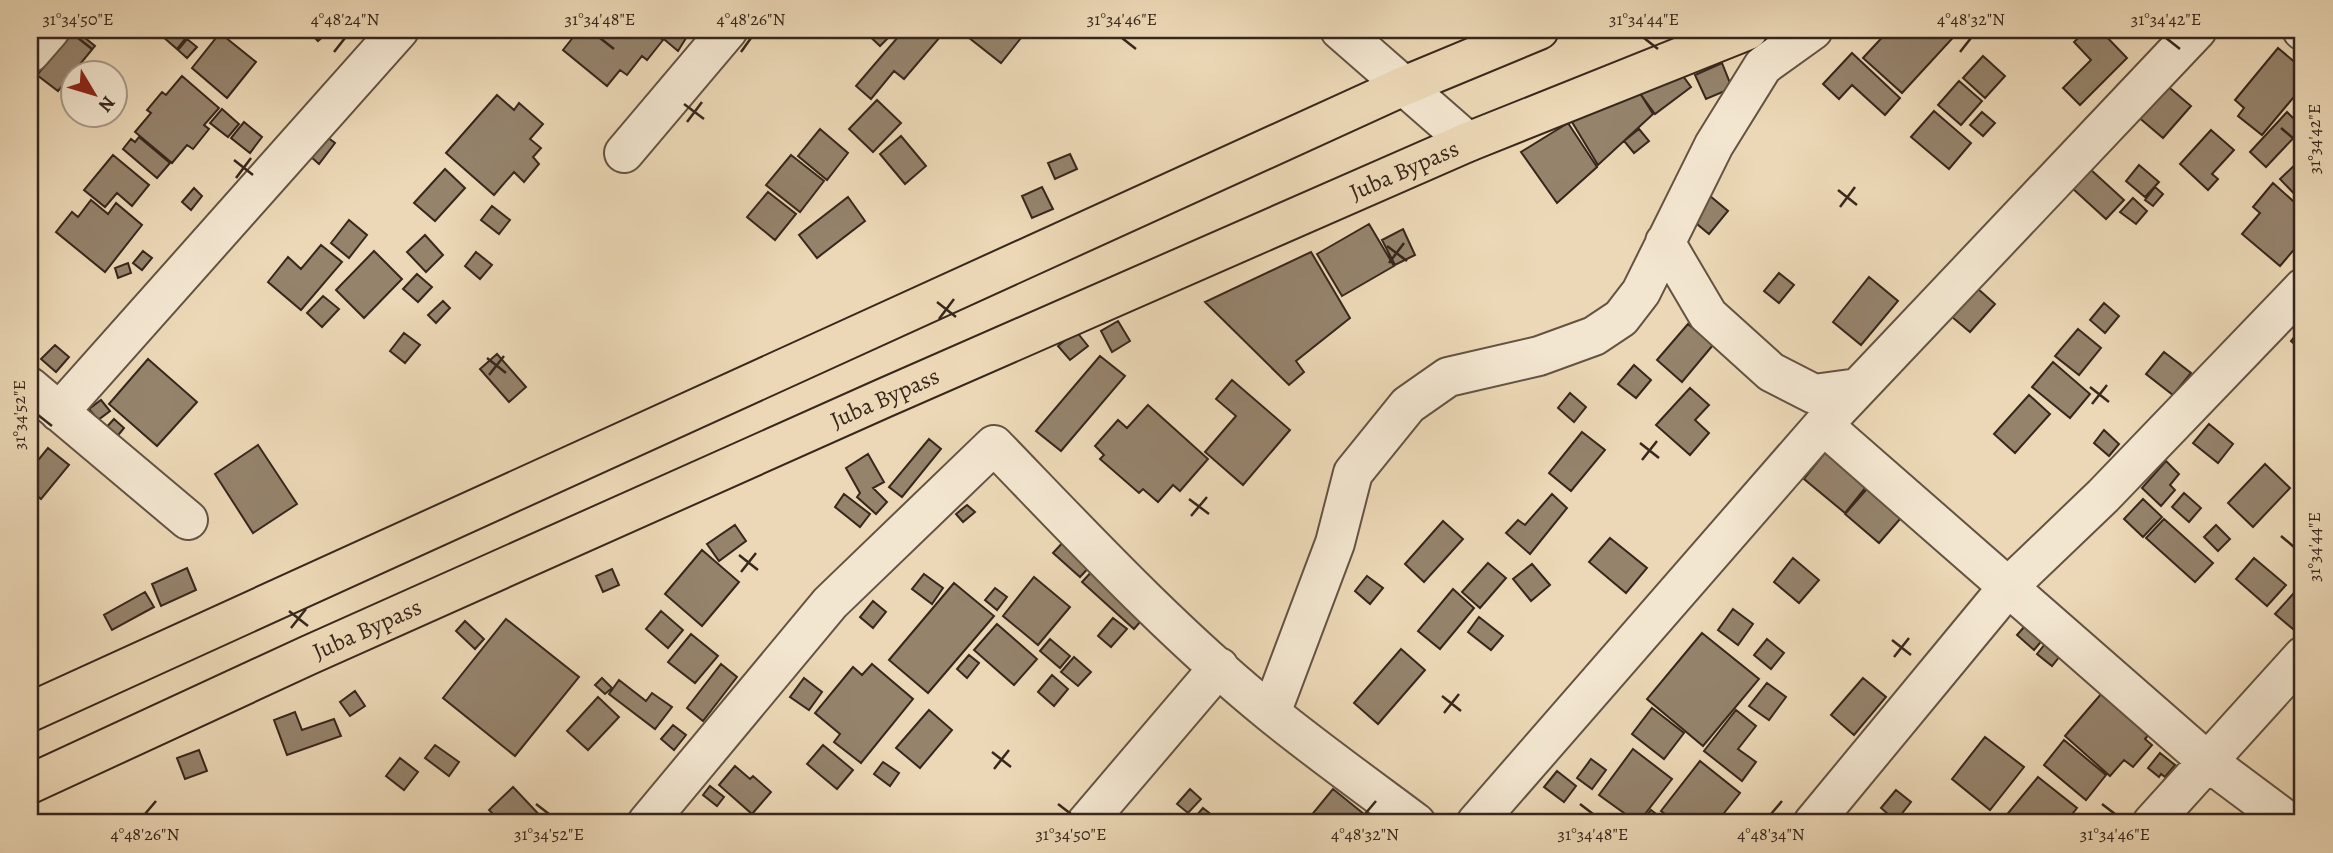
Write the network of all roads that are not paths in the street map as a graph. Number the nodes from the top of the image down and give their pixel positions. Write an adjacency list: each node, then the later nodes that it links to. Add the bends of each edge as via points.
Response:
1 (50, 30): 9 (street)
2 (399, 30): 17 (street)
3 (728, 30): 12 (street)
4 (1340, 30): 10 (street)
5 (1539, 30): 10 (main road)
6 (1748, 30): 11 (main road, Juba Bypass)
7 (1813, 30): 13 (street, via 1763,66 1714,145)
8 (2197, 30): 16 (street)
9 (30, 53)
10 (1404, 86): 11 (street); 23 (main road)
11 (1468, 142): 26 (main road, Juba Bypass, via 334,644)
12 (624, 153)
13 (1665, 242): 16 (street, via 1708,314 1770,372 1814,394); 24 (street, via 1642,292 1621,318 1594,336 1539,356 1448,377 1408,405 1353,473 1335,543)
14 (2303, 288): 20 (street, via 2103,496)
15 (30, 387): 17 (street)
16 (1858, 388): 18 (street)
17 (59, 412): 19 (street)
18 (1823, 425): 20 (street); 30 (street)
19 (188, 520)
20 (2008, 587): 25 (street); 31 (street)
21 (2303, 656): 25 (street)
22 (1219, 667): 24 (street); 27 (street, via 994,445 831,603); 28 (street)
23 (30, 712)
24 (1271, 713): 29 (street)
25 (2207, 761): 32 (street); 33 (street)
26 (30, 784)
27 (647, 823)
28 (1086, 823)
29 (1416, 823)
30 (1476, 823)
31 (1813, 823)
32 (2152, 823)
33 (2290, 823)

